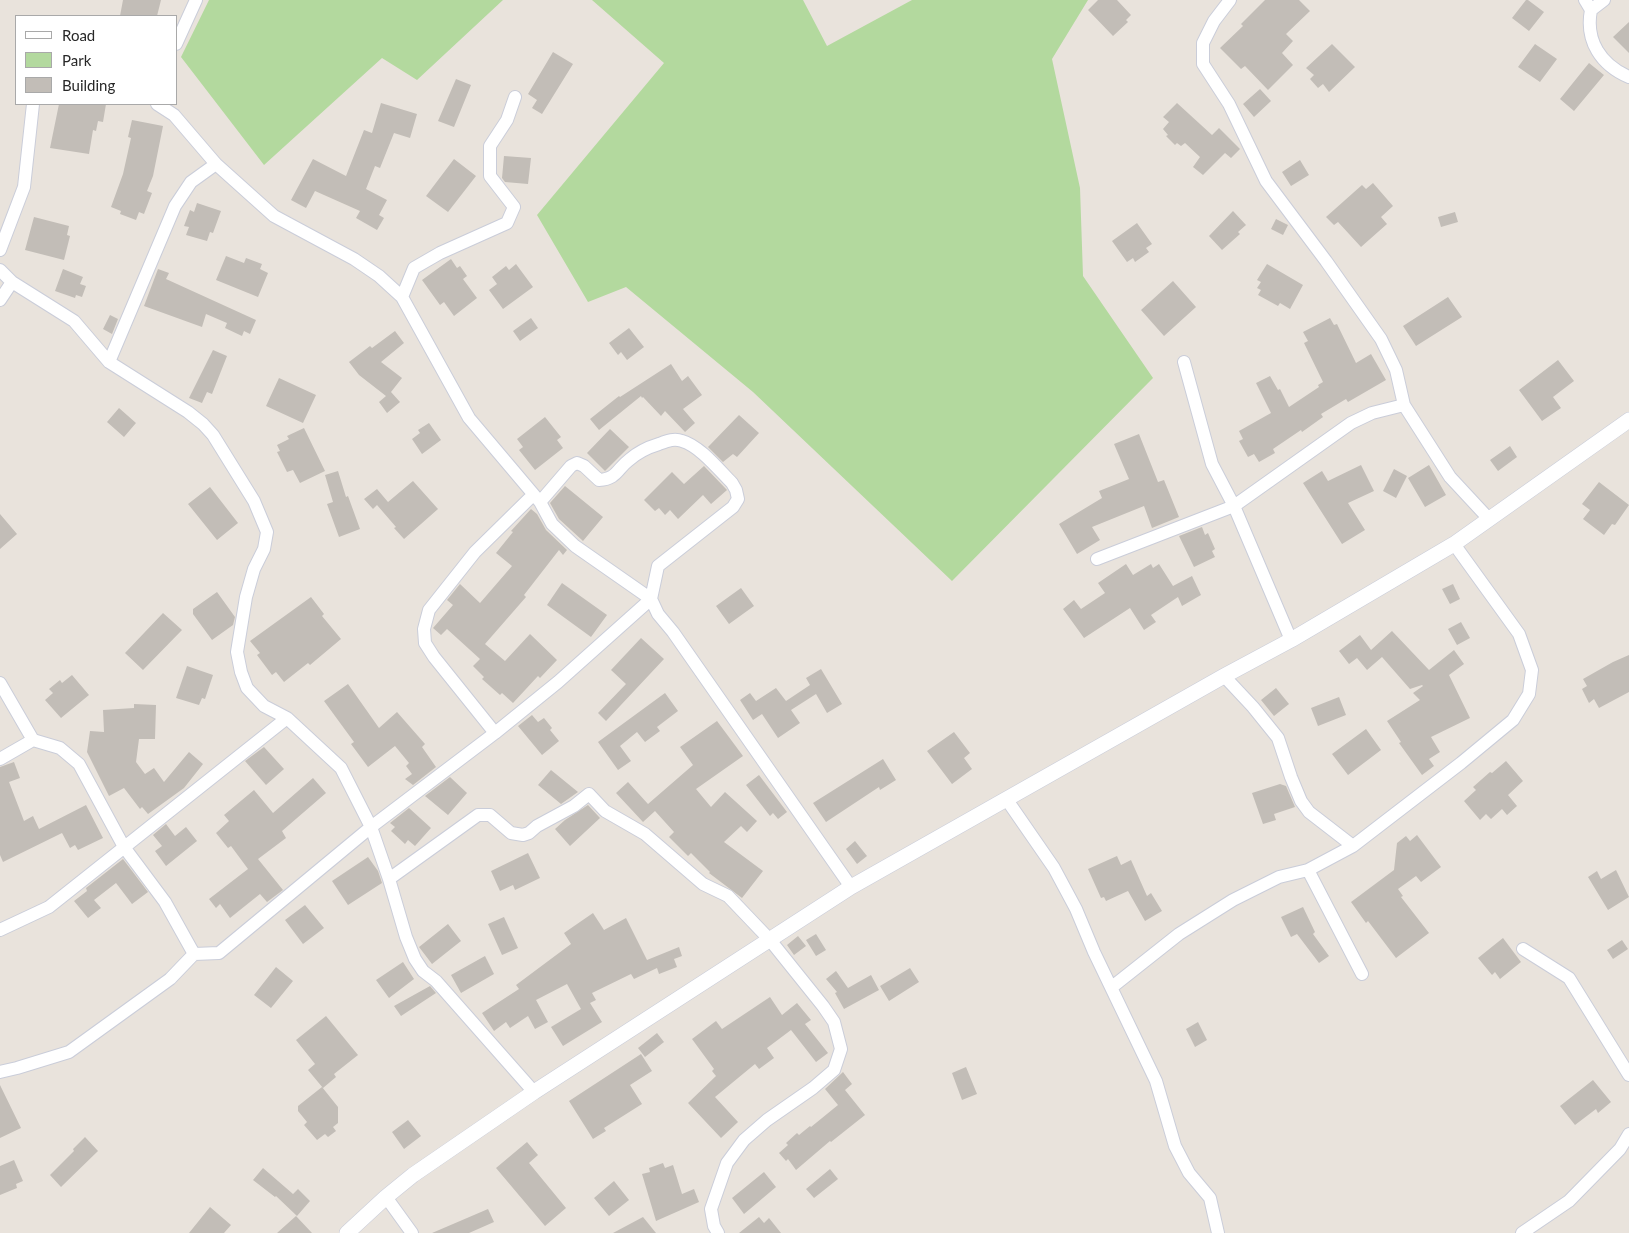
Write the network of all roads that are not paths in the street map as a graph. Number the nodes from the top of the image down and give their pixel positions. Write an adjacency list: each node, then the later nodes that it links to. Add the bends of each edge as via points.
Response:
1 (196, 0): 5 (street)
2 (1230, 0): 18 (street, via 1214,21 1203,44 1203,64 1229,104 1266,181 1381,340 1396,370)
3 (1604, 0): 4 (street)
4 (1588, 5): 6 (street, via 1588,24 1600,55 1613,69)
5 (178, 40)
6 (1629, 77)
7 (515, 97): 14 (street, via 507,120 490,146 490,176 514,207 507,224 414,268)
8 (33, 105): 11 (street, via 24,187)
9 (159, 105): 10 (street, via 174,115)
10 (216, 164): 14 (street, via 274,216 354,260 379,276); 16 (street, via 191,182 175,206)
11 (0, 250)
12 (0, 270): 13 (street)
13 (12, 282): 15 (street); 16 (street, via 74,321)
14 (402, 297): 20 (street, via 469,418)
15 (0, 300)
16 (108, 362): 29 (street, via 203,424 254,501 267,532 246,597 237,652 247,688 264,706)
17 (1184, 362): 21 (street, via 1212,464)
18 (1404, 405): 21 (street, via 1372,413 1352,423); 22 (street, via 1450,476)
19 (1629, 420): 22 (street)
20 (536, 498): 25 (street, via 552,524 575,546); 25 (street, via 577,463 599,480 605,480 617,474 628,460 648,447 672,440 696,448 732,483 738,499 723,517 658,566); 30 (street, via 475,552 429,610 424,629 425,643 434,657)
21 (1234, 506): 24 (street); 26 (street)
22 (1490, 519): 23 (street)
23 (1454, 544): 26 (street); 35 (street, via 1519,634 1532,670 1529,694 1513,720)
24 (1097, 559)
25 (650, 599): 30 (street, via 558,682); 39 (street)
26 (1291, 640): 27 (street)
27 (1224, 676): 33 (street); 35 (street, via 1278,738 1301,802)
28 (0, 683): 31 (street)
29 (286, 718): 34 (street, via 341,768); 36 (street)
30 (495, 733): 34 (street)
31 (33, 740): 32 (street); 36 (street, via 60,748 79,764)
32 (0, 759)
33 (1007, 800): 39 (street); 45 (street, via 1054,868)
34 (371, 827): 38 (street); 43 (street, via 219,953)
35 (1352, 846): 37 (street)
36 (124, 847): 40 (street, via 49,907); 43 (street, via 165,902)
37 (1308, 870): 44 (street); 45 (street, via 1279,877 1233,900 1180,934)
38 (389, 879): 41 (street, via 478,815 490,815 511,833 523,836 589,794 605,811 645,834 703,884 728,896); 48 (street, via 406,938 423,971 436,981)
39 (851, 887): 41 (street)
40 (0, 930)
41 (770, 940): 48 (street); 53 (street, via 834,1022 841,1049 834,1070 767,1120 744,1140 727,1163 711,1209)
42 (1523, 949): 47 (street, via 1569,978)
43 (194, 954): 46 (street, via 170,979 70,1052)
44 (1362, 974)
45 (1112, 987): 54 (street, via 1156,1080 1175,1146 1189,1173 1210,1198)
46 (0, 1072)
47 (1629, 1075)
48 (534, 1092): 50 (street)
49 (1629, 1134): 55 (street, via 1620,1149 1569,1201)
50 (386, 1197): 51 (street); 52 (street)
51 (347, 1233)
52 (412, 1233)
53 (718, 1233)
54 (1218, 1233)
55 (1522, 1233)

